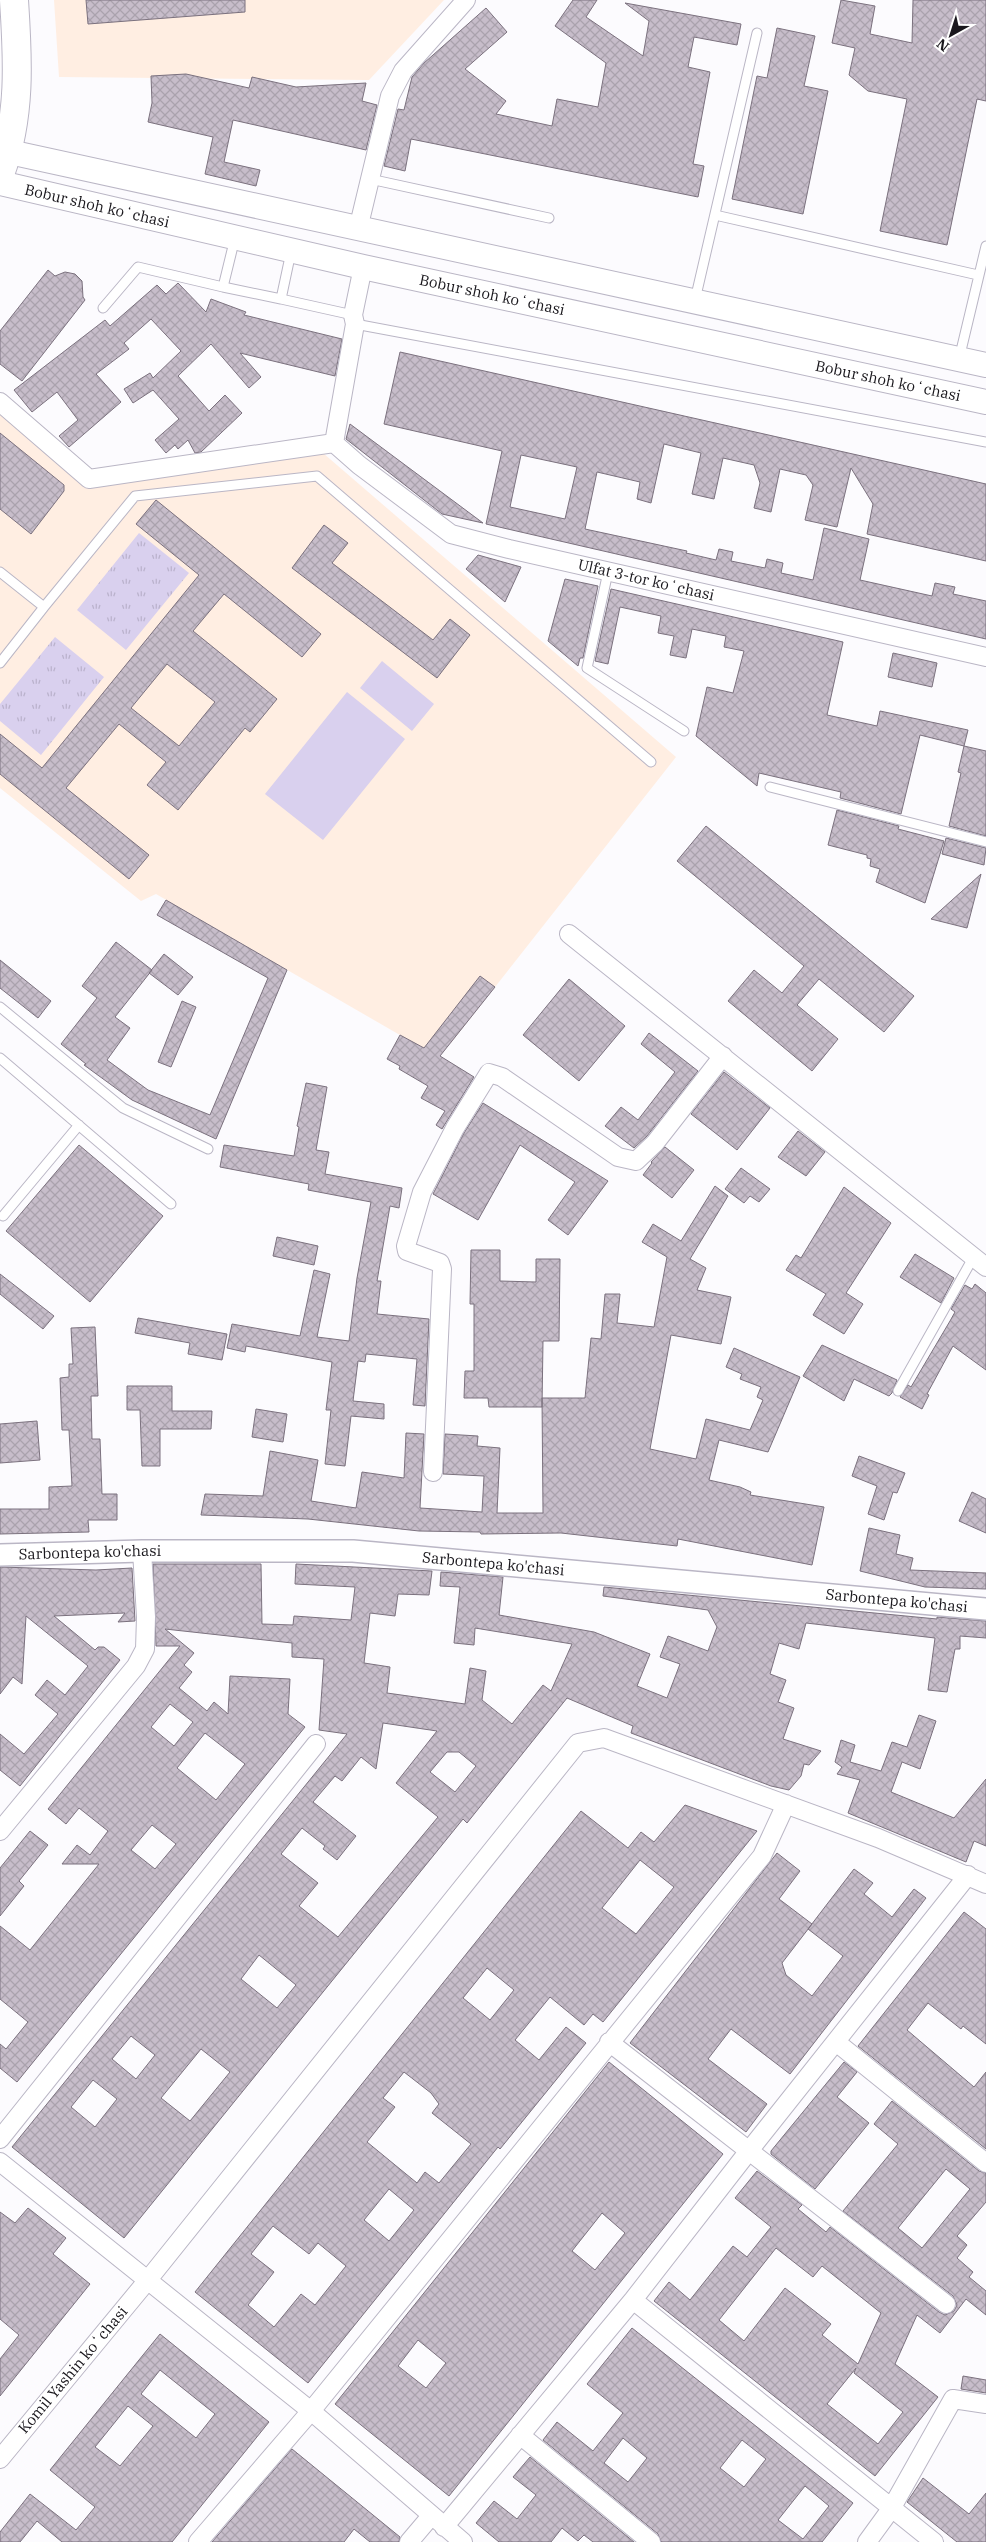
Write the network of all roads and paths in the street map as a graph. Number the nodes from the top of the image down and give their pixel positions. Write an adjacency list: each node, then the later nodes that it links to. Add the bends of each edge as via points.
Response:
1 (14, 0): 4 (main road, via 17,102)
2 (466, 0): 6 (street, via 403,71 390,96)
3 (757, 33): 9 (lane)
4 (3, 158): 5 (main road)
5 (73, 166): 8 (main road); 11 (main road)
6 (370, 179): 10 (lane); 11 (street)
7 (0, 183): 8 (main road, Bobur shoh koʻchasi)
8 (70, 200): 12 (main road, Bobur shoh koʻchasi)
9 (715, 215): 16 (lane); 19 (lane)
10 (549, 218)
11 (358, 229): 19 (main road)
12 (235, 238): 14 (main road, Bobur shoh koʻchasi); 17 (lane)
13 (986, 246): 16 (lane)
14 (292, 251): 15 (main road, Bobur shoh koʻchasi); 18 (lane)
15 (363, 267): 21 (street); 25 (main road, Bobur shoh koʻchasi)
16 (978, 275): 22 (lane)
17 (223, 287): 18 (lane); 20 (lane, via 138,267)
18 (281, 299): 21 (lane)
19 (695, 302): 22 (main road)
20 (104, 308)
21 (354, 319): 26 (lane); 27 (street)
22 (958, 360): 23 (main road)
23 (986, 365)
24 (0, 402): 27 (street, via 89,479)
25 (986, 402)
26 (986, 442)
27 (334, 443): 29 (street, Ulfat 3-tor koʻchasi, via 451,534)
28 (0, 572): 30 (lane)
29 (608, 572): 31 (street, Ulfat 3-tor koʻchasi); 33 (lane, via 587,668)
30 (44, 607): 32 (lane); 34 (lane, via 135,496 318,476)
31 (986, 657)
32 (0, 663)
33 (684, 731)
34 (651, 762)
35 (770, 787): 36 (lane)
36 (986, 842)
37 (569, 934): 39 (street)
38 (0, 1007): 42 (lane, via 123,1108)
39 (723, 1056): 45 (street); 47 (street, via 655,1143 636,1161 618,1157 502,1077 489,1073 455,1128 422,1192 406,1246 407,1251 440,1263 442,1269)
40 (0, 1058): 41 (lane)
41 (79, 1125): 43 (lane); 44 (lane)
42 (208, 1149)
43 (171, 1204)
44 (3, 1216)
45 (980, 1263): 46 (lane)
46 (898, 1391)
47 (433, 1472)
48 (142, 1550): 49 (street, Sarbontepa ko'chasi); 50 (street, Sarbontepa ko'chasi, via 353,1550); 53 (street, via 145,1649 136,1666)
49 (0, 1555)
50 (986, 1609)
51 (316, 1744): 58 (street)
52 (786, 1804): 54 (street, Komil Yashin koʻchasi); 56 (street, via 762,1856); 62 (street, Komil Yashin koʻchasi, via 604,1738 578,1743)
53 (0, 1831)
54 (968, 1875): 55 (street, Komil Yashin koʻchasi); 57 (street)
55 (986, 1884)
56 (609, 2042): 59 (street); 66 (street)
57 (836, 2042): 59 (street); 61 (street)
58 (0, 2139)
59 (748, 2152): 63 (street); 64 (street)
60 (0, 2162): 62 (street)
61 (986, 2163)
62 (147, 2281): 66 (street); 68 (street, Komil Yashin koʻchasi)
63 (633, 2300): 67 (street); 69 (street)
64 (946, 2304)
65 (986, 2404): 69 (street, via 953,2399)
66 (310, 2411): 70 (street); 71 (street)
67 (520, 2434): 70 (street); 74 (street)
68 (0, 2459)
69 (892, 2509): 75 (street); 76 (street)
70 (438, 2521): 72 (street); 73 (street)
71 (198, 2542)
72 (409, 2542)
73 (463, 2542)
74 (651, 2542)
75 (867, 2542)
76 (934, 2542)

